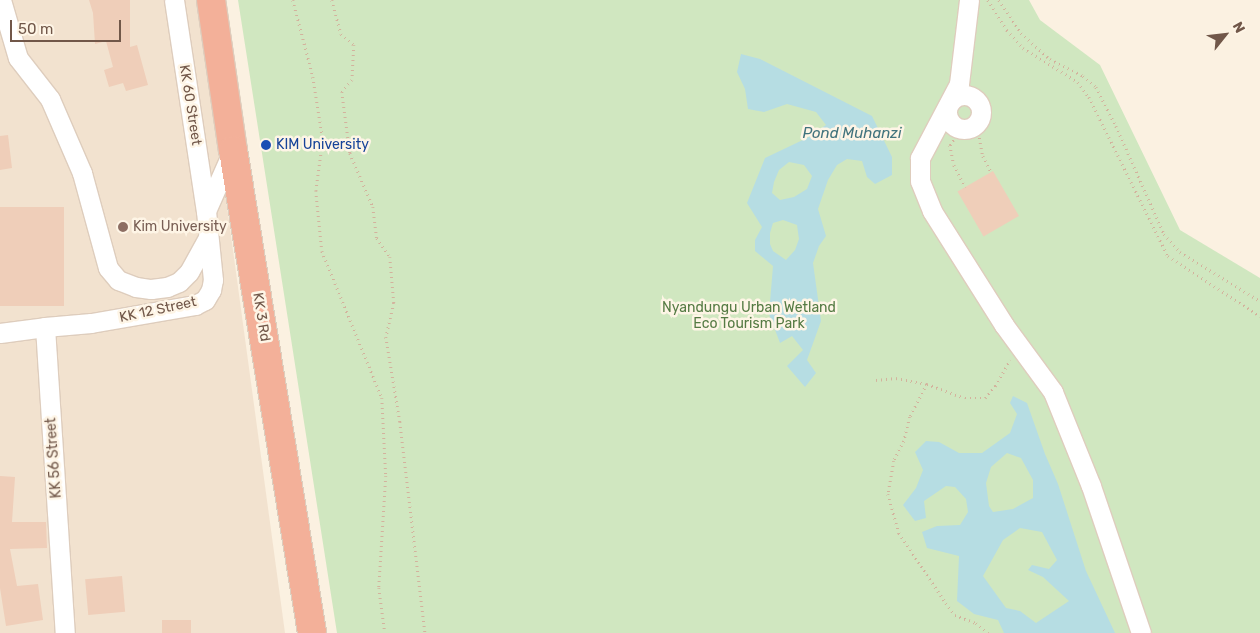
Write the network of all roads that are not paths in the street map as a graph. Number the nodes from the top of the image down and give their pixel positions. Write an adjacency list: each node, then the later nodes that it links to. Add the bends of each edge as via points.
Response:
1 (1, 0): 9 (street, via 18,58 50,100 82,173 108,268 118,280 152,289 179,282)
2 (174, 0): 8 (street, KK 60 Street)
3 (211, 0): 7 (highway, KK 3 Rd)
4 (969, 0): 5 (street, via 959,84)
5 (949, 105): 6 (street, via 948,115 957,128 968,128); 14 (street, via 920,158 920,181 932,211 1004,325 1053,392 1091,486)
6 (977, 122)
7 (233, 150): 8 (street, KK 12 Street); 13 (highway, KK 3 Rd)
8 (206, 211): 9 (street, KK 12 Street)
9 (208, 238): 10 (street, KK 12 Street, via 213,280 204,300 195,305)
10 (44, 327): 11 (street); 12 (street, KK 56 Street)
11 (0, 332)
12 (65, 633)
13 (312, 633)
14 (1141, 633)

